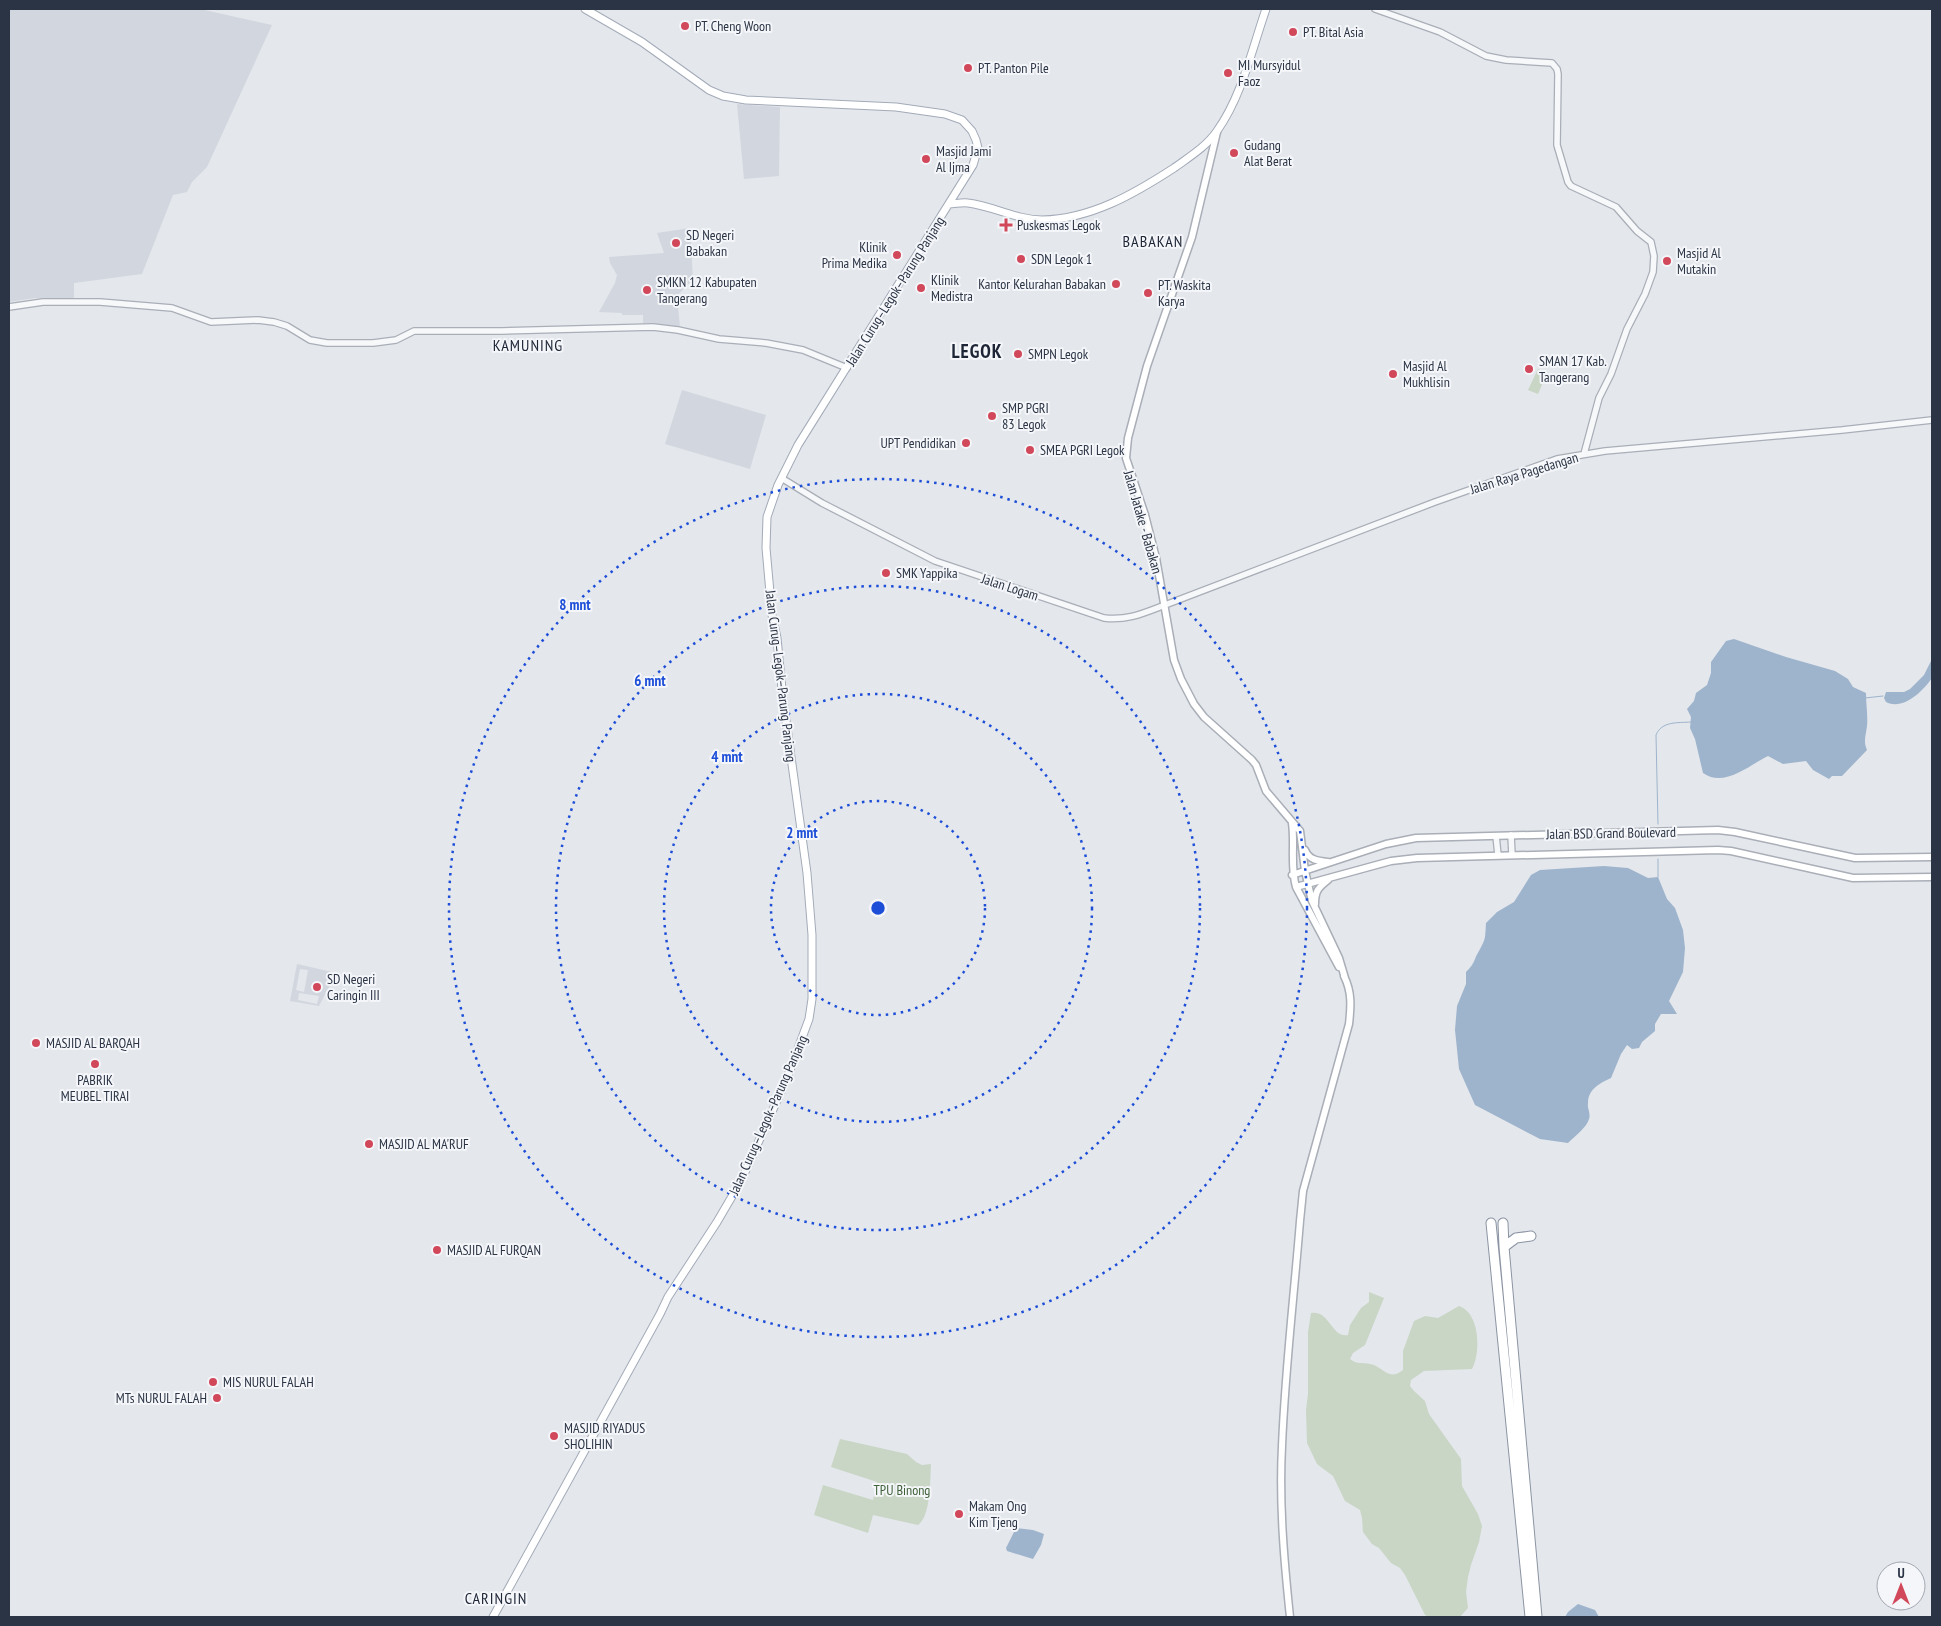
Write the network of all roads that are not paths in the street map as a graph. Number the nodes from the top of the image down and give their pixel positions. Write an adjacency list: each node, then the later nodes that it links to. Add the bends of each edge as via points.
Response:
1 (585, 9): 5 (main road, Jalan Curug–Legok–Parung Panjang, via 723,96 896,107 939,112 962,120 972,131 978,148 973,165)
2 (1266, 9): 4 (main road, via 1231,108)
3 (1375, 9): 11 (street, via 1440,32 1486,56 1552,63 1558,69 1557,145 1568,182 1616,208 1651,242 1654,272 1600,398)
4 (1217, 131): 6 (main road, via 1207,143 1163,175 1100,209 1039,220); 13 (main road, Jalan Jatake - Babakan, via 1193,232 1147,366 1126,450 1127,465 1156,558)
5 (955, 194): 6 (main road); 7 (main road, Jalan Curug–Legok–Parung Panjang)
6 (967, 203): 7 (main road)
7 (949, 204): 9 (main road, Jalan Curug–Legok–Parung Panjang)
8 (9, 307): 9 (street, via 43,302 100,302 172,308 211,322 274,322 310,340 327,343 396,340 414,331 653,327 780,345 815,354)
9 (846, 368): 12 (main road, Jalan Curug–Legok–Parung Panjang, via 798,446)
10 (1932, 420): 11 (street, Jalan Raya Pagedangan)
11 (1584, 454): 13 (street, Jalan Raya Pagedangan, via 1557,460 1435,502)
12 (783, 479): 13 (street, Jalan Logam, via 822,503 935,561 1104,618 1130,618); 34 (main road, Jalan Curug–Legok–Parung Panjang, via 767,517 766,548 807,873 812,935 809,1019 764,1131 732,1199 668,1298)
13 (1165, 605): 14 (main road, Jalan Jatake - Babakan, via 1174,660 1194,704 1215,728 1252,760 1266,791)
14 (1292, 822): 17 (main road, Jalan Jatake - Babakan, via 1300,831); 23 (main road)
15 (1511, 835): 16 (main road, Jalan BSD Grand Boulevard); 18 (street); 20 (main road, Jalan BSD Grand Boulevard, via 1718,830 1855,858)
16 (1496, 836): 19 (street); 21 (main road, Jalan BSD Grand Boulevard, via 1416,838 1386,844)
17 (1303, 844): 21 (main road, via 1312,859); 22 (main road)
18 (1512, 855): 19 (main road, Jalan BSD Grand Boulevard); 25 (main road, Jalan BSD Grand Boulevard, via 1718,850 1853,878)
19 (1498, 856): 24 (main road, Jalan BSD Grand Boulevard, via 1417,858)
20 (1932, 858)
21 (1333, 862): 22 (main road, Jalan BSD Grand Boulevard)
22 (1305, 871): 23 (main road, Jalan BSD Grand Boulevard); 26 (main road)
23 (1292, 875): 27 (main road)
24 (1333, 877): 26 (main road, Jalan BSD Grand Boulevard); 28 (main road, via 1318,887)
25 (1932, 877)
26 (1308, 884): 27 (main road, Jalan BSD Grand Boulevard); 28 (main road)
27 (1296, 887): 29 (main road)
28 (1315, 908): 29 (main road, via 1339,958)
29 (1344, 978): 35 (main road, via 1350,993 1349,1024 1303,1191 1300,1221 1282,1446 1281,1499)
30 (1491, 1223): 36 (highway)
31 (1503, 1223): 33 (highway)
32 (1531, 1236): 33 (highway, via 1516,1238)
33 (1504, 1247): 37 (highway)
34 (493, 1617)
35 (1290, 1617)
36 (1530, 1617)
37 (1537, 1617)

